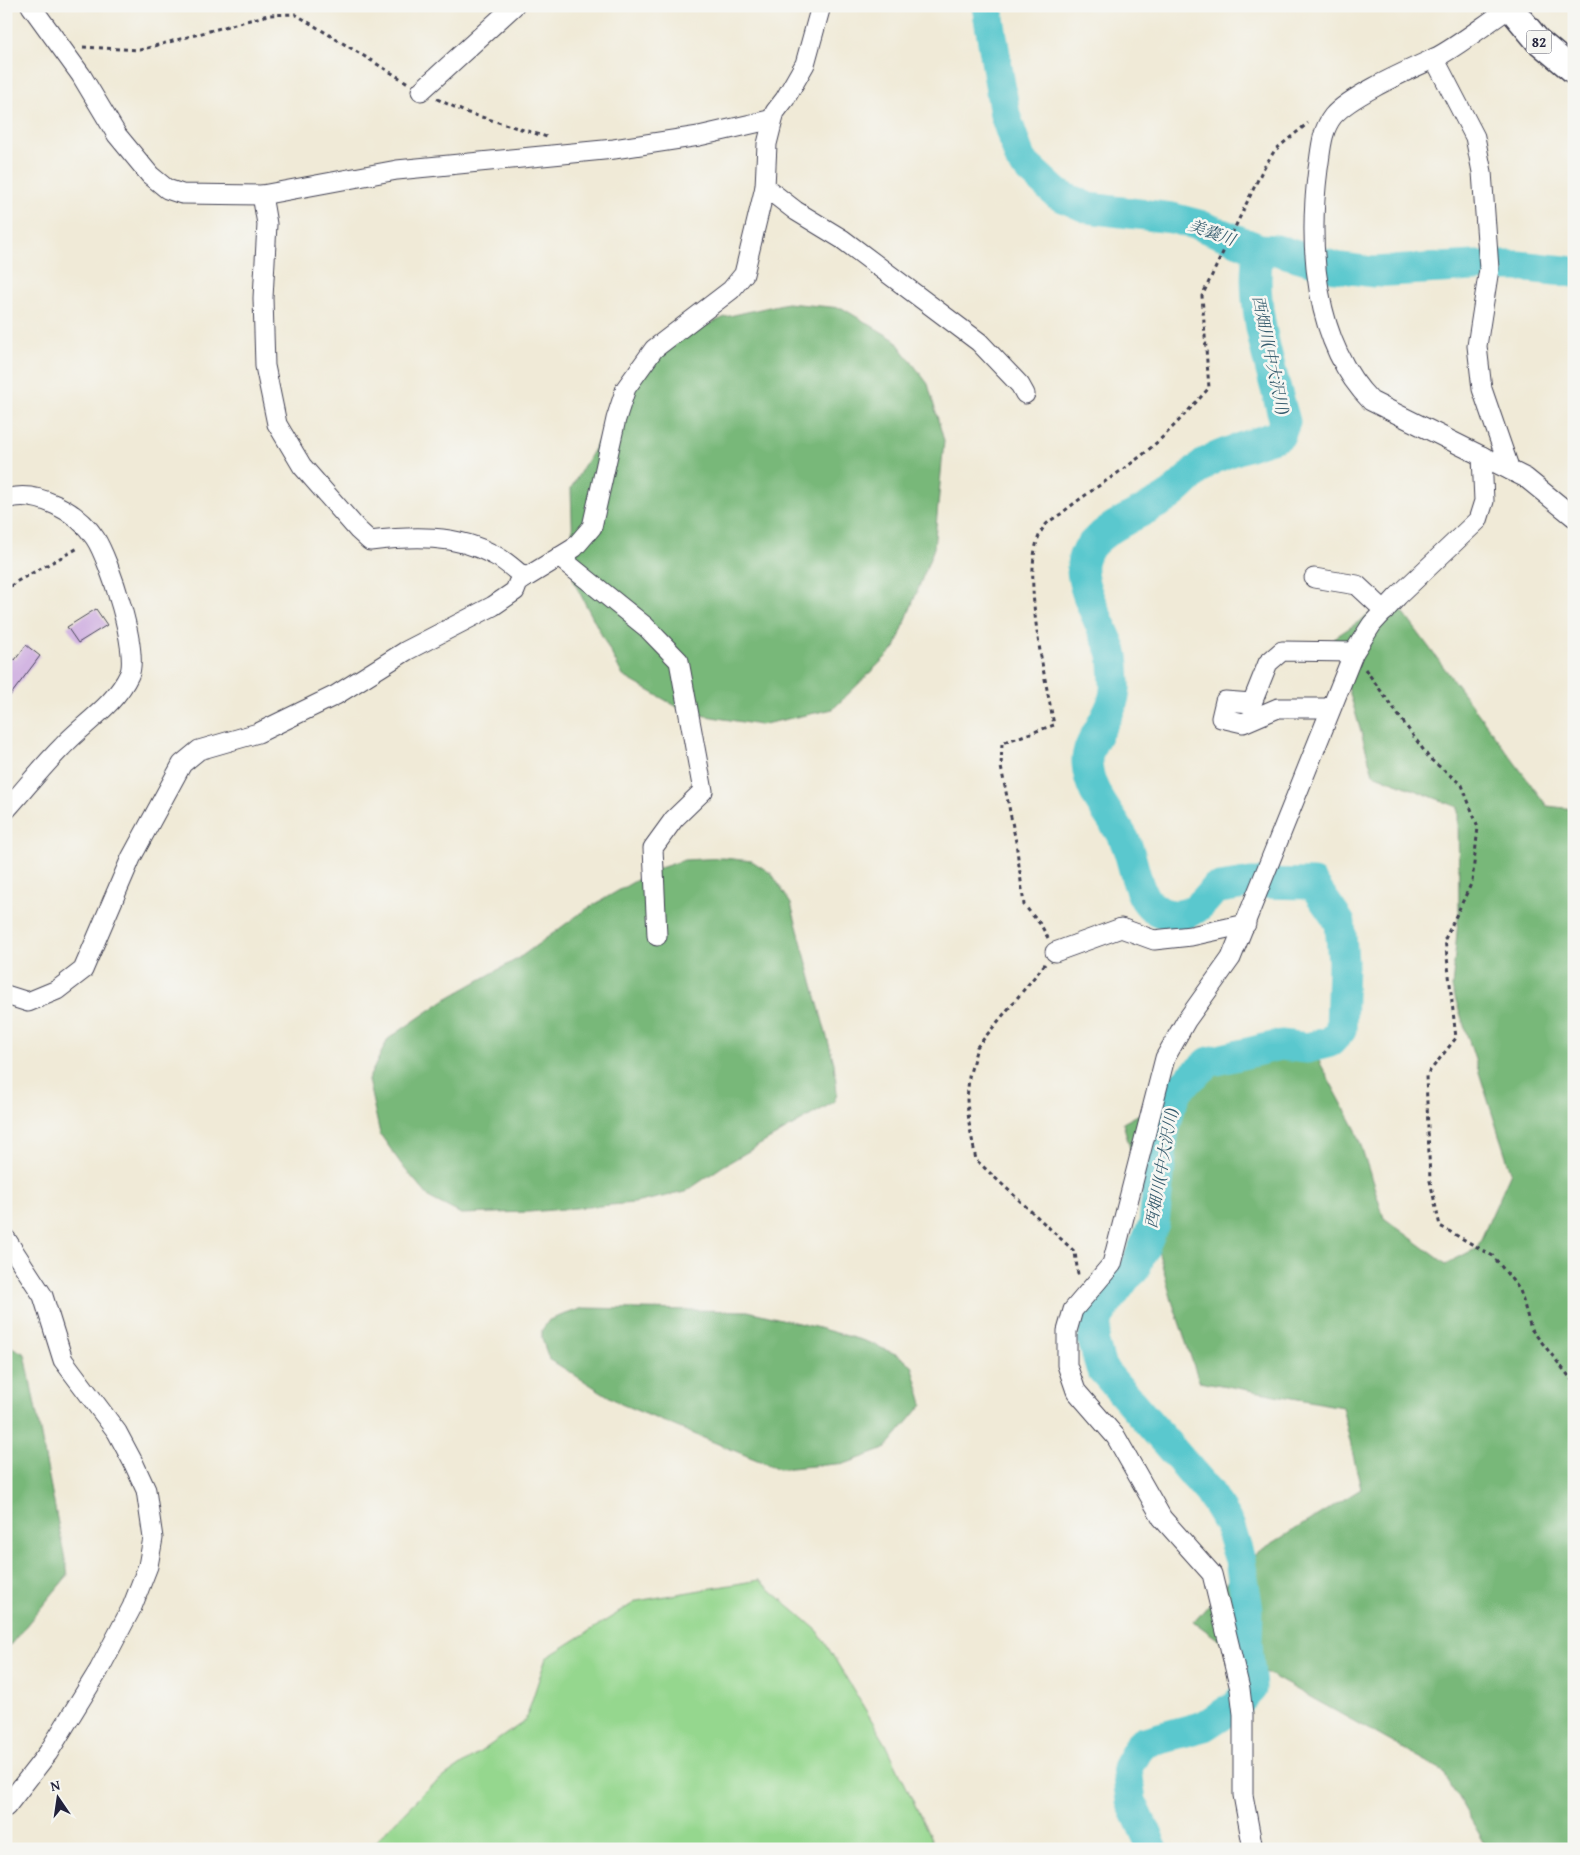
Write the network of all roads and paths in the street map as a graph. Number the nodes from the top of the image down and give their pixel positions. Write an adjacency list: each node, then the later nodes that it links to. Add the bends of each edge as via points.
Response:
1 (31, 6): 5 (street)
2 (514, 6): 8 (street)
3 (821, 6): 9 (street, via 805,64)
4 (1510, 7): 6 (street); 7 (main road, 82, via 1537,40)
5 (60, 46): 8 (path, via 140,50 268,15 295,14); 13 (street, via 117,135 167,190 182,194)
6 (1434, 58): 15 (street, via 1333,115 1324,132 1314,202 1313,241 1325,314 1337,353 1357,388 1371,401); 16 (street, via 1475,137 1482,172 1489,269 1477,346 1482,389)
7 (1574, 71)
8 (421, 92): 11 (path, via 465,112)
9 (773, 119): 12 (street, via 767,144); 13 (street, via 699,136 624,148 397,170)
10 (1312, 119): 30 (path, via 1275,150 1258,177 1202,296 1209,388 1170,431 1044,527 1034,552 1031,582 1054,725 1002,743 1001,767 1024,905 1041,925)
11 (555, 138)
12 (765, 188): 14 (street, via 842,240 979,342); 20 (street, via 744,274 731,290 654,349 626,388 592,527 574,548)
13 (262, 195): 21 (street, via 267,224 263,298 265,366 277,424 302,466 370,540 413,536 454,540 494,554)
14 (1025, 394)
15 (1482, 456): 16 (street); 24 (street, via 1484,501 1478,520)
16 (1510, 470): 18 (street, via 1526,478)
17 (6, 499): 19 (street, via 36,497 52,503 84,524)
18 (1574, 518)
19 (96, 538): 23 (path, via 14,584); 27 (street, via 126,620 130,674 110,702 62,746)
20 (559, 557): 21 (street); 29 (street, via 646,627 679,661 703,790 674,819 654,848)
21 (525, 578): 31 (street, via 493,606 406,651 336,695 258,733 199,750 182,764 130,858 83,970 57,990 28,1002)
22 (1314, 578): 24 (street, via 1357,585)
23 (6, 592)
24 (1385, 611): 25 (street, via 1372,624)
25 (1354, 652): 26 (street); 26 (street, via 1282,651 1268,662 1252,703 1224,701 1221,718 1242,723 1278,708); 34 (path, via 1430,759 1462,785 1478,826 1472,882 1445,939 1456,1038 1426,1076 1430,1181 1440,1226 1494,1256 1520,1290 1530,1329 1572,1380)
26 (1330, 708): 28 (street)
27 (6, 810)
28 (1246, 924): 30 (street, via 1154,940 1120,928); 33 (street, via 1232,958 1186,1021 1165,1058 1112,1264)
29 (657, 936)
30 (1055, 952): 33 (path, via 977,1047 967,1100 976,1160 1076,1252)
31 (6, 995)
32 (6, 1238): 35 (street, via 43,1296 63,1360 117,1432 134,1464 146,1490 153,1538 148,1566 132,1608 103,1662 48,1753)
33 (1081, 1298): 36 (street, via 1067,1331 1066,1364 1076,1391 1116,1437 1162,1518 1212,1574 1240,1689 1243,1795)
34 (1574, 1388)
35 (6, 1807)
36 (1252, 1849)

